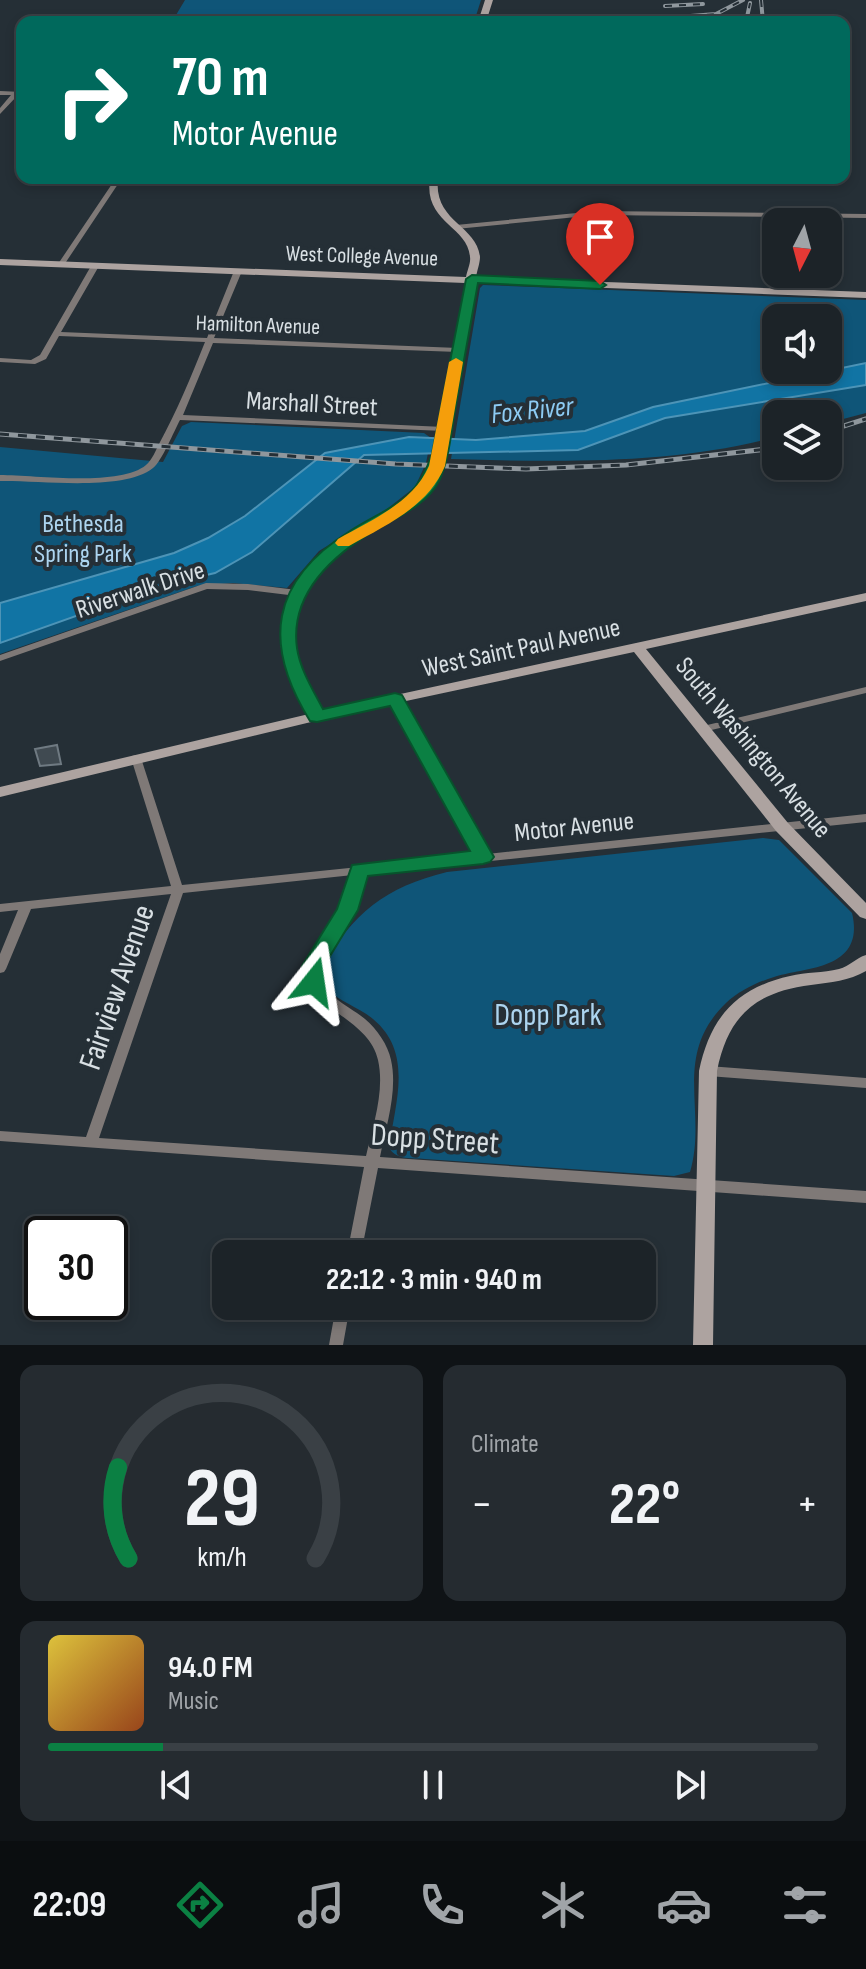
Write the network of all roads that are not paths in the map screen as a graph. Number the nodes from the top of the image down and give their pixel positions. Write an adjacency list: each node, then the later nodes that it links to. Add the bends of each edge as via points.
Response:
1 (16, 96): 2 (street)
2 (0, 112)
3 (115, 184): 8 (street)
4 (432, 184): 6 (street, via 433,201)
5 (866, 216): 6 (street, via 597,213)
6 (456, 227): 11 (street, via 473,250)
7 (0, 262): 8 (street, West College Avenue)
8 (62, 264): 9 (street, West College Avenue)
9 (95, 266): 10 (street, West College Avenue); 13 (street)
10 (238, 271): 11 (street, West College Avenue); 14 (street)
11 (472, 279): 12 (street, West College Avenue); 15 (street)
12 (866, 295)
13 (56, 334): 14 (street, Hamilton Avenue); 16 (street, via 40,360)
14 (210, 340): 15 (street, Hamilton Avenue); 17 (street)
15 (458, 350): 18 (street)
16 (5, 361)
17 (178, 417): 18 (street, Marshall Street); 19 (street, via 152,465 140,473 109,479)
18 (443, 433): 20 (street, via 435,474 418,497 338,547)
19 (0, 478)
20 (297, 593): 23 (street, Riverwalk Drive, via 206,586); 26 (street, via 288,623 288,648)
21 (866, 597): 22 (street, West Saint Paul Avenue)
22 (637, 647): 25 (street, West Saint Paul Avenue); 27 (street, South Washington Avenue)
23 (0, 658)
24 (866, 690): 27 (street)
25 (395, 699): 26 (street, West Saint Paul Avenue); 32 (street)
26 (317, 716): 28 (street, West Saint Paul Avenue)
27 (703, 729): 31 (street, South Washington Avenue)
28 (136, 758): 29 (street, West Saint Paul Avenue); 34 (street, Fairview Avenue)
29 (0, 792)
30 (866, 818): 31 (street, Motor Avenue)
31 (782, 827): 32 (street, Motor Avenue); 37 (street, South Washington Avenue)
32 (483, 857): 33 (street, Motor Avenue)
33 (360, 870): 34 (street, Motor Avenue); 44 (street, via 347,910 317,955 312,973 327,999 371,1029 386,1054 388,1081)
34 (178, 890): 35 (street, Motor Avenue); 43 (street, Fairview Avenue)
35 (26, 906): 36 (street, Motor Avenue); 39 (street)
36 (0, 908)
37 (866, 913)
38 (866, 961): 40 (street, via 843,975 776,986 745,1002 718,1031)
39 (0, 969)
40 (708, 1071): 41 (street); 45 (street)
41 (866, 1083)
42 (0, 1136): 43 (street, Dopp Street)
43 (90, 1143): 44 (street, Dopp Street)
44 (372, 1163): 45 (street, Dopp Street); 47 (street)
45 (707, 1186): 46 (street, Dopp Street); 50 (street)
46 (866, 1197)
47 (357, 1240)
48 (340, 1320): 49 (street)
49 (336, 1345)
50 (703, 1345)

